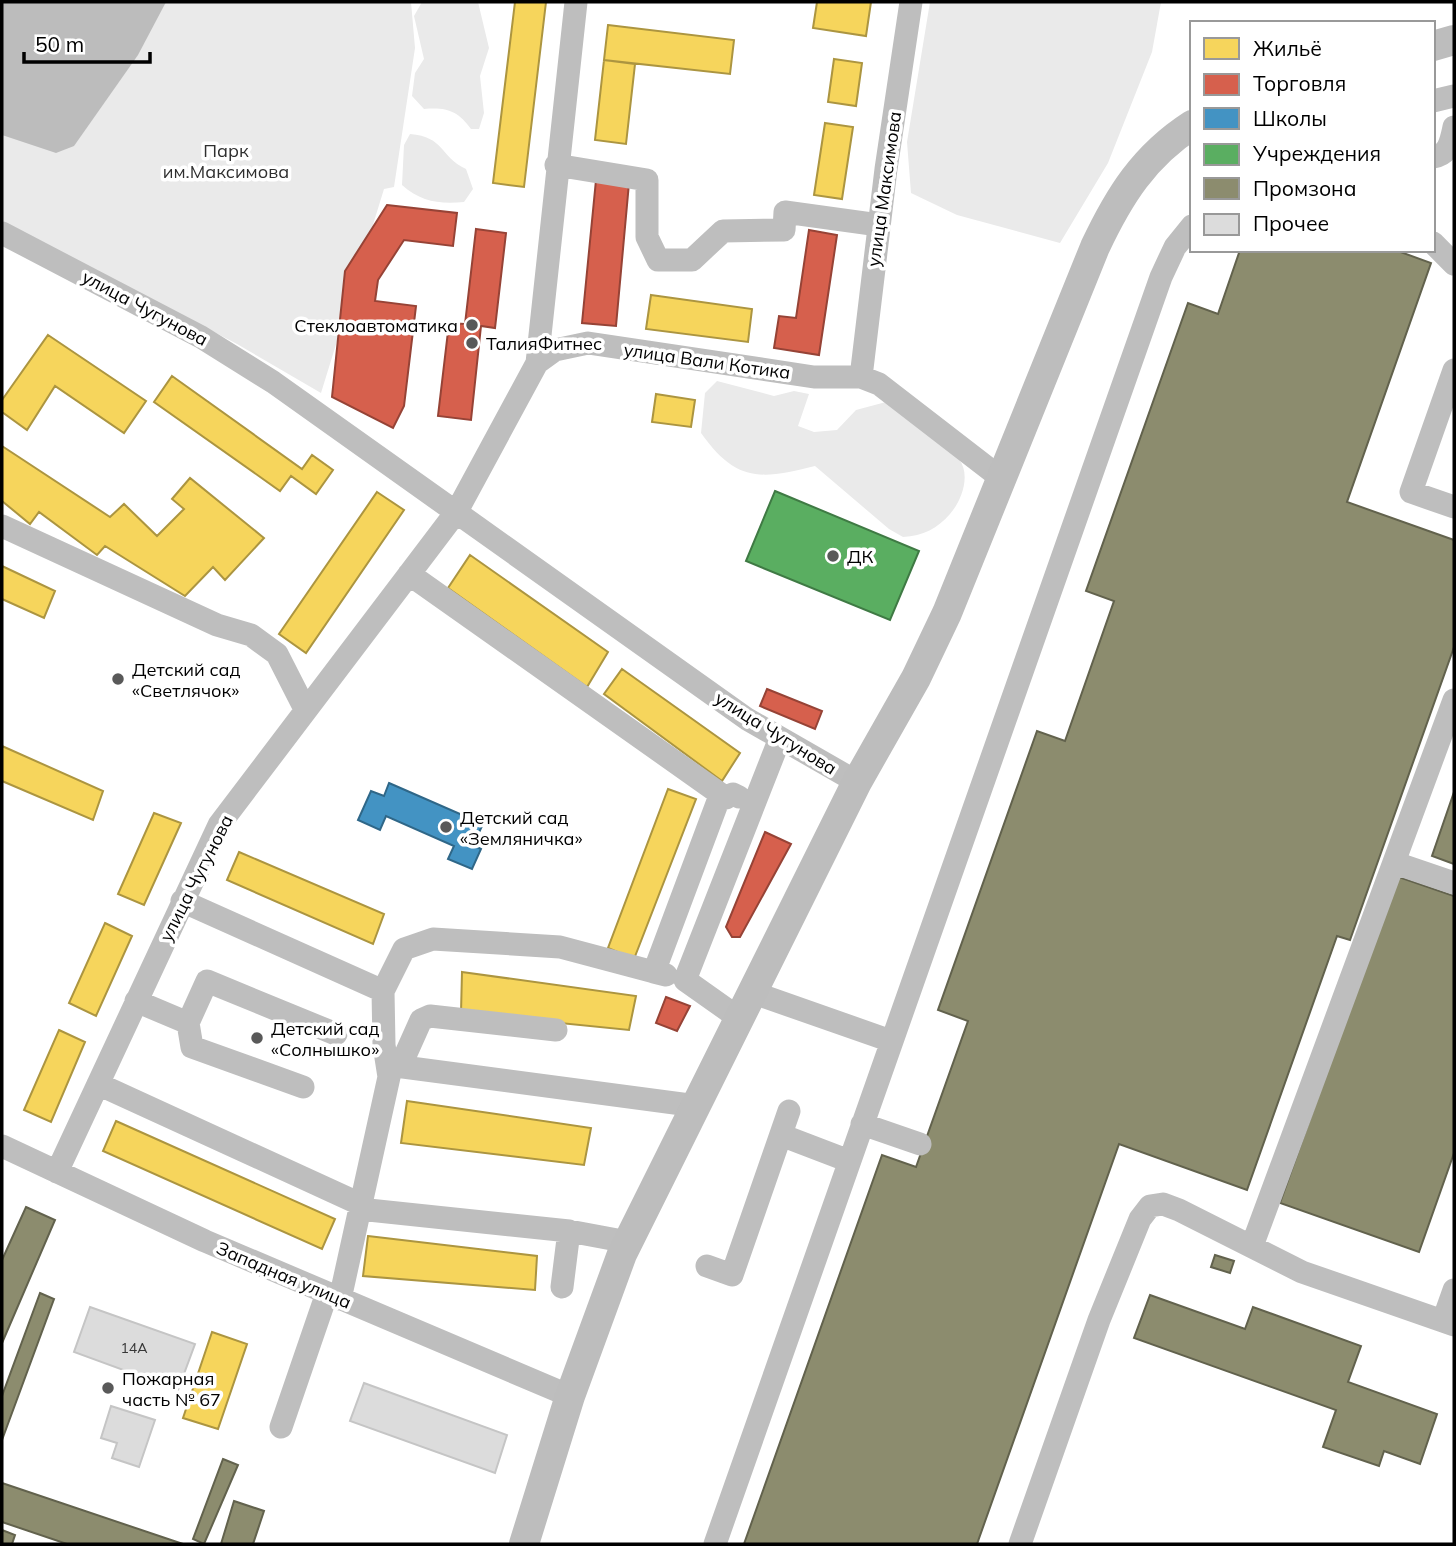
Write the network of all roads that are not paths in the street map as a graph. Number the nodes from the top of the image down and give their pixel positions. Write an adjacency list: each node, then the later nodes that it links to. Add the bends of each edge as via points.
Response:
1 (576, 2): 8 (street)
2 (911, 2): 9 (street, улица Максимова)
3 (1454, 40): 4 (main road)
4 (1435, 45)
5 (1454, 96): 6 (street)
6 (1435, 101)
7 (1190, 126): 17 (main road, via 1153,153 1114,207)
8 (556, 165): 9 (street, via 647,180 647,237 659,260 692,260 723,231 784,230 785,212); 14 (street)
9 (879, 225): 16 (street, улица Максимова)
10 (1190, 228): 39 (street, via 1161,277)
11 (2, 233): 19 (street, улица Чугунова, via 201,337)
12 (1435, 245): 13 (street)
13 (1454, 264)
14 (537, 363): 16 (street, улица Вали Котика, via 555,350 588,343 814,377); 19 (street, улица Чугунова)
15 (1454, 370): 18 (street, via 1410,492)
16 (861, 377): 17 (street, улица Вали Котика, via 878,384)
17 (1002, 480): 25 (main road, via 916,678)
18 (1454, 507)
19 (457, 511): 21 (street, улица Чугунова); 24 (street, улица Чугунова)
20 (2, 526): 23 (street, via 205,620 251,635 277,654)
21 (409, 574): 23 (street, улица Чугунова); 26 (street)
22 (1454, 700): 28 (street)
23 (305, 709): 30 (street, улица Чугунова, via 219,825)
24 (780, 738): 25 (street, улица Чугунова); 27 (street)
25 (857, 782): 35 (main road)
26 (726, 798): 27 (street, via 733,794); 31 (street, via 718,801)
27 (755, 803): 32 (street)
28 (1395, 863): 29 (street); 54 (street)
29 (1454, 883)
30 (182, 901): 33 (street); 34 (street, улица Чугунова)
31 (654, 972): 32 (street); 33 (street, via 560,947 433,939 404,949)
32 (685, 980): 35 (street)
33 (383, 991): 40 (street, via 384,1045)
34 (136, 1001): 36 (street); 41 (street, улица Чугунова)
35 (747, 1006): 39 (street); 43 (main road)
36 (188, 1023): 38 (street, via 207,981); 42 (street, via 192,1046)
37 (556, 1031): 40 (street, via 430,1016 421,1020)
38 (336, 1034)
39 (891, 1041): 45 (street)
40 (394, 1066): 43 (street); 51 (street)
41 (98, 1084): 50 (street, улица Чугунова); 51 (street)
42 (303, 1087)
43 (697, 1106): 53 (main road)
44 (789, 1111): 46 (street)
45 (862, 1124): 47 (street); 49 (street)
46 (781, 1135): 49 (street); 55 (street, via 732,1275)
47 (920, 1144)
48 (2, 1146): 50 (street, Западная улица)
49 (849, 1161): 63 (street)
50 (57, 1172): 58 (street, Западная улица)
51 (360, 1207): 52 (street); 58 (street)
52 (569, 1231): 53 (street); 56 (street)
53 (628, 1242): 60 (main road)
54 (1252, 1247): 59 (street, via 1302,1272); 64 (street, via 1163,1205 1150,1206 1140,1219 1099,1320)
55 (707, 1266)
56 (562, 1287)
57 (1454, 1290): 59 (street)
58 (333, 1296): 60 (street, Западная улица); 61 (street)
59 (1449, 1323)
60 (570, 1396): 62 (main road)
61 (281, 1427)
62 (524, 1544)
63 (715, 1544)
64 (1020, 1544)

